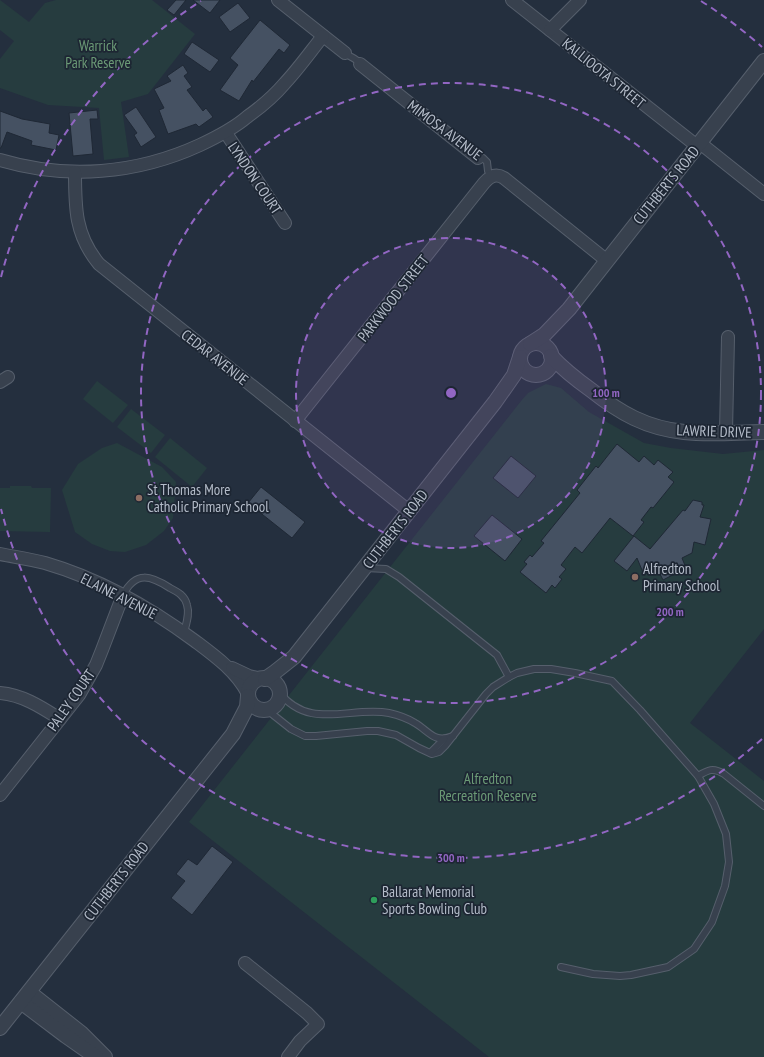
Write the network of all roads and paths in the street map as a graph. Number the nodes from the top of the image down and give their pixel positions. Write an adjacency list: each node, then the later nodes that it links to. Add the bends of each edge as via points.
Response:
1 (278, 0): 5 (street, MIMOSA AVENUE)
2 (512, 0): 4 (street, KALLIOOTA STREET)
3 (580, 0): 4 (street)
4 (550, 30): 10 (street, KALLIOOTA STREET)
5 (323, 36): 6 (street, MIMOSA AVENUE); 9 (street, via 281,88)
6 (345, 53): 8 (lane, MIMOSA AVENUE, via 350,58 358,60)
7 (764, 61): 10 (street, CUTHBERTS ROAD)
8 (360, 64): 11 (street, MIMOSA AVENUE)
9 (226, 133): 13 (street, via 188,151 146,164 116,170); 16 (street, LYNDON COURT)
10 (698, 144): 15 (street, KALLIOOTA STREET); 17 (street, CUTHBERTS ROAD)
11 (478, 158): 14 (lane, MIMOSA AVENUE, via 483,158 487,162)
12 (0, 160): 13 (street, via 40,169)
13 (75, 172): 26 (street, CEDAR AVENUE, via 79,229 88,250 99,264)
14 (491, 177): 17 (street, MIMOSA AVENUE, via 503,177); 26 (street, PARKWOOD STREET, via 484,182)
15 (764, 194)
16 (285, 223)
17 (606, 260): 18 (street, CUTHBERTS ROAD)
18 (569, 309): 20 (street, CUTHBERTS ROAD, via 544,335); 21 (street, CUTHBERTS ROAD, via 555,337)
19 (728, 338): 27 (street)
20 (530, 344): 21 (street, via 542,344 548,348); 22 (street, via 524,348)
21 (551, 355): 23 (street, via 549,368); 24 (street, LAWRIE DRIVE)
22 (520, 357): 23 (street, via 523,369 529,374); 25 (street, CUTHBERTS ROAD, via 514,375)
23 (538, 375): 24 (street, LAWRIE DRIVE, via 553,375); 25 (street, CUTHBERTS ROAD, via 522,381)
24 (580, 383): 27 (street, LAWRIE DRIVE, via 624,414 647,424 685,432)
25 (495, 402): 29 (street, CUTHBERTS ROAD)
26 (295, 421): 29 (street, CEDAR AVENUE)
27 (726, 432): 28 (street, LAWRIE DRIVE)
28 (764, 432)
29 (409, 511): 31 (street, CUTHBERTS ROAD)
30 (0, 554): 32 (street, ELAINE AVENUE, via 44,563)
31 (364, 568): 34 (street, CUTHBERTS ROAD); 36 (lane, via 386,569 399,577 496,655)
32 (124, 595): 33 (street, ELAINE AVENUE); 33 (lane, via 127,588 139,579 156,579 185,600 188,612); 42 (street, PALEY COURT, via 96,665)
33 (184, 633): 35 (street, ELAINE AVENUE)
34 (294, 656): 37 (street, CUTHBERTS ROAD); 38 (street, CUTHBERTS ROAD)
35 (225, 665): 37 (street, ELAINE AVENUE, via 249,676); 40 (street, ELAINE AVENUE)
36 (509, 677): 44 (lane, via 486,694); 47 (lane, via 534,669 551,669 612,681)
37 (263, 679): 38 (street, via 274,682); 40 (street, via 251,685)
38 (279, 691): 41 (street, via 276,704); 45 (lane, via 292,705 313,714 388,713 408,719 433,736)
39 (0, 694): 42 (street, via 22,698)
40 (248, 695): 41 (street, via 254,706); 43 (street, CUTHBERTS ROAD, via 247,707)
41 (266, 710): 43 (street, CUTHBERTS ROAD); 46 (lane, via 293,731 305,736 386,732)
42 (60, 719): 48 (street, PALEY COURT)
43 (233, 734): 52 (street, CUTHBERTS ROAD)
44 (453, 736): 45 (lane); 46 (lane, via 439,752)
45 (444, 739): 46 (lane)
46 (430, 753)
47 (698, 776): 49 (lane, via 708,770 717,770); 51 (lane, via 714,804 726,834 730,862 725,886 712,922 694,949 668,966 631,975 593,974)
48 (0, 795)
49 (764, 806)
50 (245, 963): 56 (street, via 318,1024)
51 (561, 967)
52 (25, 997): 53 (street, CUTHBERTS ROAD); 54 (street, via 66,1036); 55 (street, via 76,1029)
53 (0, 1028)
54 (97, 1057)
55 (105, 1057)
56 (288, 1057)

